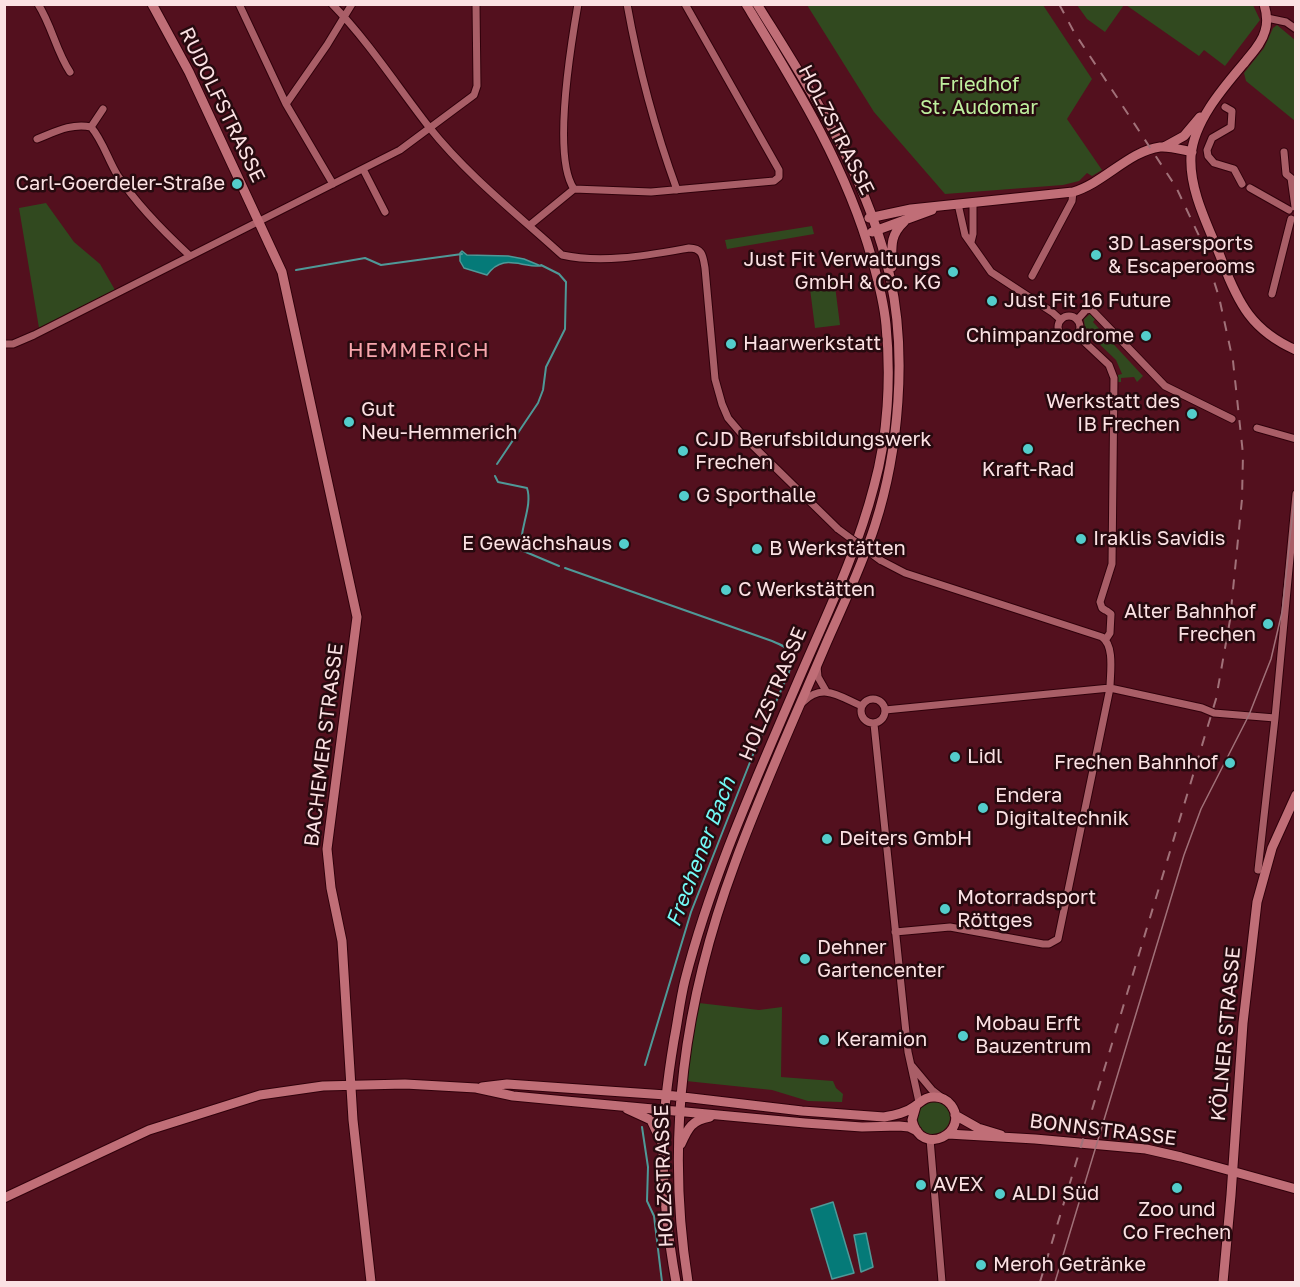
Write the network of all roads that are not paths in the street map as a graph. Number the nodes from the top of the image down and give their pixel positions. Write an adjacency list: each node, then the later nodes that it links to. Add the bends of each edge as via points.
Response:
1 (38, 4): 16 (street)
2 (152, 4): 43 (main road, RUDOLFSTRASSE, via 189,72)
3 (239, 4): 18 (street)
4 (332, 4): 13 (street)
5 (352, 4): 13 (street)
6 (476, 4): 22 (street, via 476,90)
7 (578, 4): 31 (street, via 570,48 564,144 566,170)
8 (627, 4): 32 (street, via 654,126)
9 (685, 4): 32 (street, via 779,177 774,181)
10 (746, 4): 42 (main road, HOLZSTRASSE, via 838,164)
11 (757, 4): 39 (main road, HOLZSTRASSE, via 824,112)
12 (1264, 4): 14 (main road)
13 (344, 17): 18 (street); 22 (street)
14 (1267, 18): 15 (street); 17 (main road, via 1262,38)
15 (1296, 29)
16 (70, 72)
17 (1218, 97): 24 (main road, via 1184,136); 25 (main road, via 1202,123)
18 (286, 104): 28 (street)
19 (1225, 106): 29 (street, via 1232,111 1231,127 1212,138 1208,156 1214,163 1234,169)
20 (103, 109): 21 (street)
21 (91, 127): 23 (street, via 70,126); 48 (street, via 136,201)
22 (430, 128): 27 (street, via 400,150); 44 (street, via 471,173)
23 (37, 139)
24 (1164, 147): 25 (main road); 33 (main road, via 1136,155 1087,188)
25 (1192, 152): 56 (main road, via 1192,176 1199,201 1235,295 1251,319)
26 (1284, 152): 37 (street)
27 (363, 169): 28 (street); 38 (street)
28 (333, 184): 43 (street)
29 (1242, 184)
30 (1250, 188): 37 (street)
31 (574, 189): 32 (street); 44 (street)
32 (677, 190)
33 (1073, 192): 34 (main road); 49 (street, via 1072,201)
34 (973, 202): 35 (main road); 47 (street)
35 (958, 204): 36 (main road); 47 (street, via 965,235)
36 (940, 206): 39 (main road); 41 (main road)
37 (1293, 208): 40 (street, via 1288,215)
38 (385, 212)
39 (873, 217): 42 (main road); 45 (main road, HOLZSTRASSE)
40 (1293, 219): 51 (street)
41 (906, 220): 45 (main road); 50 (main road, HOLZSTRASSE, via 892,240)
42 (861, 221): 46 (main road, HOLZSTRASSE)
43 (259, 222): 48 (street); 74 (main road, BACHEMER STRASSE, via 282,272 357,617 327,849 342,941)
44 (530, 225): 61 (street, bridge, via 562,255 577,258 698,249 705,268 715,379 728,418 838,529 905,573)
45 (877, 231): 46 (main road); 50 (main road, HOLZSTRASSE)
46 (865, 235): 76 (main road, HOLZSTRASSE, via 886,324 888,389 875,484 842,581 710,897 684,983)
47 (971, 242): 52 (street, via 991,272)
48 (189, 255): 55 (street, via 34,335)
49 (1032, 276)
50 (891, 278): 62 (main road, HOLZSTRASSE, via 897,327 894,443 875,525)
51 (1272, 294)
52 (1061, 320): 53 (street); 54 (street, via 1059,330 1063,336)
53 (1077, 320): 54 (street); 57 (street, via 1086,309 1092,309 1165,386)
54 (1077, 334): 61 (street, via 1109,365 1114,378 1112,564 1101,602 1102,608 1111,614)
55 (4, 344)
56 (1296, 350)
57 (1232, 419)
58 (1257, 428): 59 (street)
59 (1296, 439)
60 (1296, 494): 68 (street)
61 (1106, 639): 63 (street, via 1110,650)
62 (817, 664): 64 (street, via 818,677); 65 (main road, HOLZSTRASSE)
63 (1110, 688): 67 (street); 68 (street, via 1214,713); 72 (street, via 1058,939 1043,944 950,927)
64 (826, 691): 65 (street, via 811,694); 66 (street)
65 (800, 704): 77 (main road, HOLZSTRASSE, via 718,912 694,999)
66 (862, 706): 67 (street, via 874,699); 69 (street, via 864,719)
67 (885, 710): 69 (street, via 884,718)
68 (1275, 718): 71 (street)
69 (874, 724): 72 (street)
70 (1296, 795): 91 (main road, KÖLNER STRASSE, via 1272,848 1257,902 1243,1023)
71 (1258, 870)
72 (895, 932): 73 (street)
73 (910, 1064): 78 (street); 79 (street)
74 (351, 1084): 75 (main road); 93 (main road, via 260,1095 190,1116 149,1130); 94 (main road, BACHEMER STRASSE)
75 (476, 1088): 76 (main road, via 507,1084); 80 (main road, via 513,1096)
76 (666, 1095): 77 (main road); 81 (main road, HOLZSTRASSE)
77 (680, 1096): 79 (main road, via 862,1117 897,1115); 82 (main road, HOLZSTRASSE)
78 (942, 1098): 79 (main road, via 929,1097); 84 (main road)
79 (918, 1104): 85 (main road, via 912,1120)
80 (622, 1107): 81 (main road); 89 (main road, via 651,1120)
81 (665, 1110): 82 (main road); 89 (main road, HOLZSTRASSE)
82 (679, 1111): 83 (main road); 90 (main road, HOLZSTRASSE)
83 (720, 1115): 85 (main road, via 862,1127 899,1126); 90 (main road, via 691,1124)
84 (955, 1115): 86 (main road); 87 (main road, BONNSTRASSE, via 978,1128)
85 (916, 1131): 88 (main road)
86 (948, 1134): 87 (main road, BONNSTRASSE); 88 (main road)
87 (1009, 1137): 91 (main road, BONNSTRASSE, via 1146,1149)
88 (930, 1139): 97 (street)
89 (663, 1145): 95 (main road, HOLZSTRASSE, via 666,1222)
90 (679, 1149): 96 (main road, HOLZSTRASSE, via 681,1230)
91 (1233, 1171): 92 (main road, BONNSTRASSE); 98 (main road, KÖLNER STRASSE)
92 (1296, 1189)
93 (4, 1198)
94 (371, 1282)
95 (676, 1282)
96 (688, 1282)
97 (942, 1282)
98 (1223, 1282)

